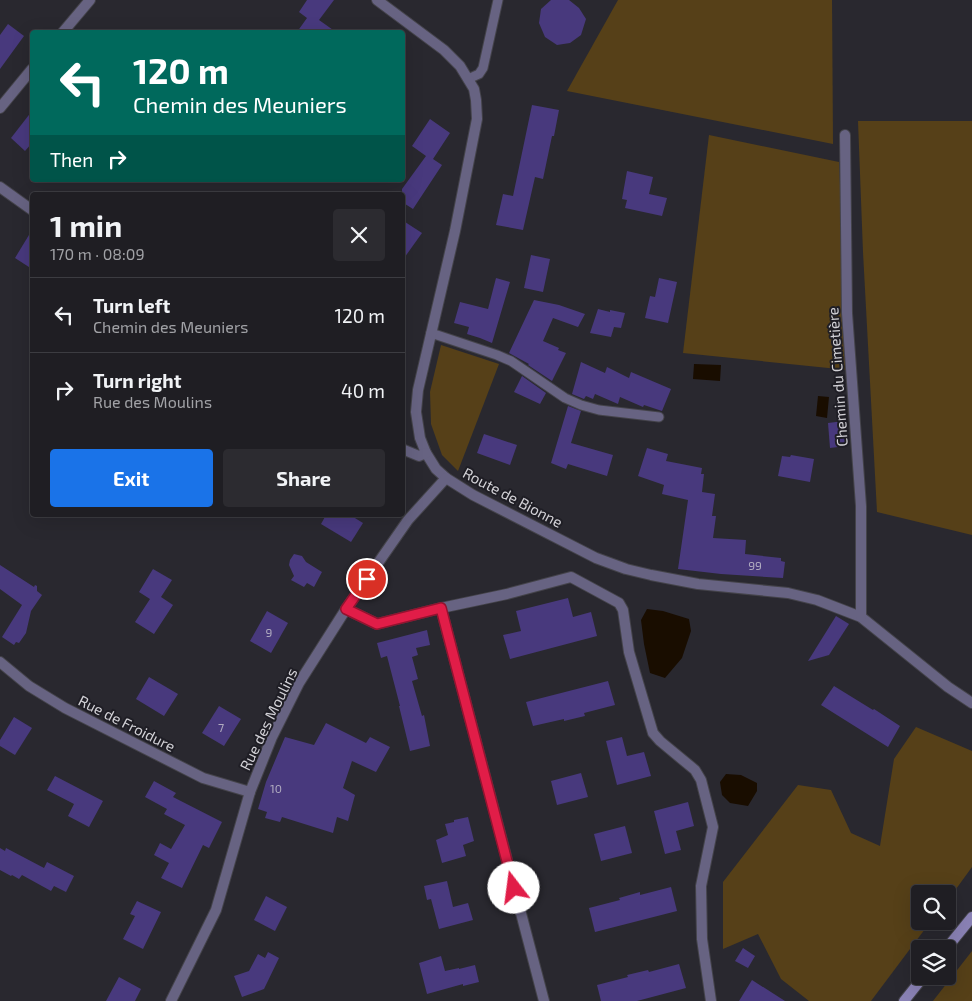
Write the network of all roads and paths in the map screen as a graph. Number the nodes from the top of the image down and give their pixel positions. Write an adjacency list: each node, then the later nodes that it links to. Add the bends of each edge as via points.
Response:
1 (90, 0): 4 (street)
2 (377, 0): 6 (street, Route de Bionne, via 444,50)
3 (498, 0): 6 (lane, via 483,68)
4 (65, 30)
5 (30, 71): 7 (street)
6 (468, 79): 11 (street, Route de Bionne, via 474,89 478,119)
7 (0, 108)
8 (845, 135): 18 (street, Chemin du Cimetière, via 847,313 861,506)
9 (0, 187): 10 (street)
10 (30, 209)
11 (431, 333): 12 (lane, via 511,361 565,398 581,405); 14 (street, Route de Bionne, via 416,412)
12 (659, 418)
13 (405, 450): 14 (street, via 419,456)
14 (426, 453): 15 (street, Route de Bionne)
15 (446, 478): 17 (street, Rue des Moulins, via 408,520); 18 (street, Route de Bionne, via 596,558 626,569 698,584 788,593)
16 (441, 608): 17 (street, via 377,624); 26 (street); 27 (street, via 571,577 619,603 623,610 629,652 653,733 695,770 701,780 713,827 701,886 702,939)
17 (346, 609): 21 (street, Rue des Moulins, via 299,683)
18 (861, 616): 20 (street, Route de Bionne)
19 (0, 662): 21 (street, Rue de Froidure, via 29,686 74,712 203,778)
20 (972, 703)
21 (250, 792): 25 (street, Rue des Moulins, via 216,910)
22 (972, 917): 23 (main road)
23 (953, 940)
24 (917, 985): 28 (main road)
25 (171, 1001)
26 (544, 1001)
27 (711, 1001)
28 (904, 1001)

